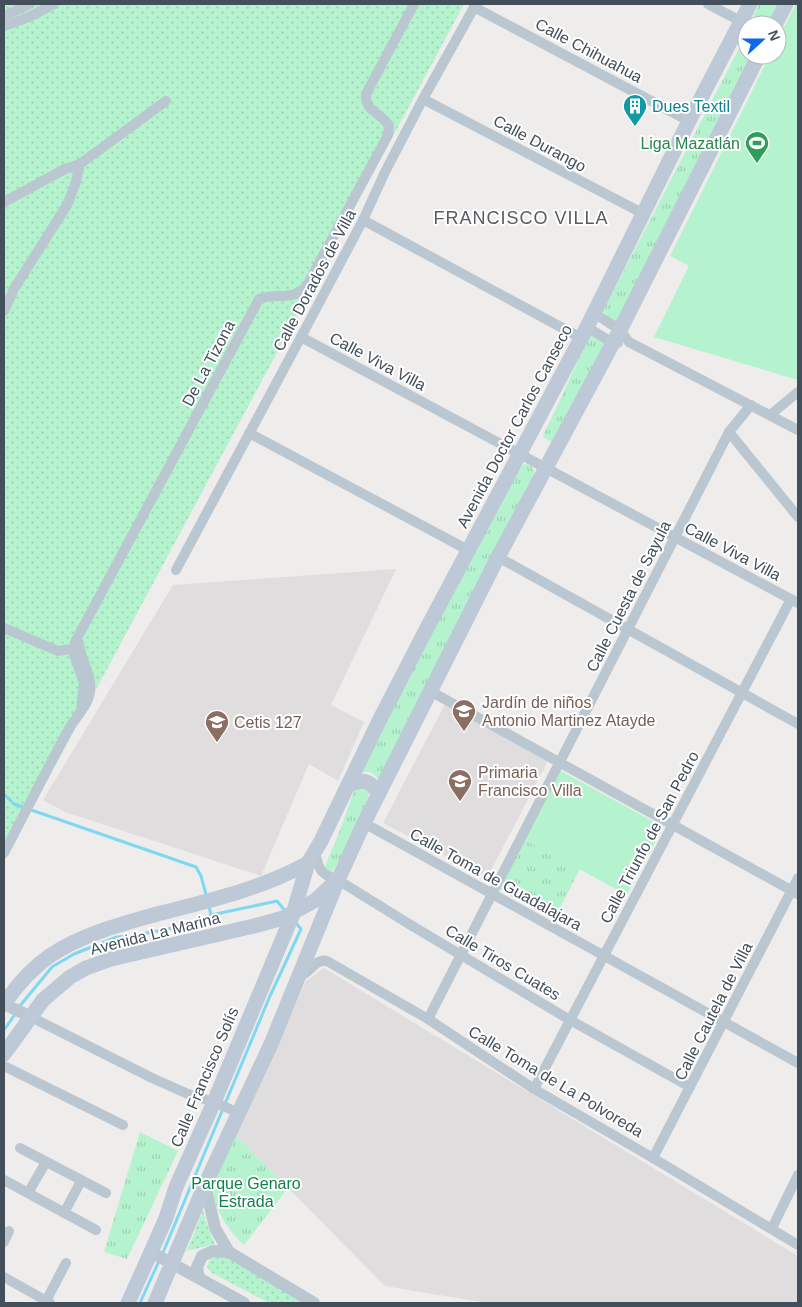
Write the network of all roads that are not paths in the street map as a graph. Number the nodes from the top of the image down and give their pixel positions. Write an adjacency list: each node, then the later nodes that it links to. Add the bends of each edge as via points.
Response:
1 (54, 4): 7 (street)
2 (414, 4): 40 (street, De La Tizona, via 366,94 369,108 390,126 388,136 306,288 290,296 259,299)
3 (708, 4): 8 (street)
4 (475, 5): 12 (street, Calle Dorados de Villa); 14 (street, Calle Chihuahua)
5 (27, 6): 6 (street); 7 (street)
6 (4, 16)
7 (29, 18): 9 (street)
8 (737, 19)
9 (4, 26)
10 (737, 37): 14 (main road, Avenida Doctor Carlos Canseco)
11 (754, 65): 23 (main road)
12 (423, 99): 17 (street, Calle Durango); 18 (street, Calle Dorados de Villa)
13 (166, 101): 15 (street)
14 (689, 121): 17 (main road, Avenida Doctor Carlos Canseco)
15 (80, 164): 16 (street); 19 (street, via 67,205 14,289)
16 (4, 202)
17 (644, 214): 20 (main road, Avenida Doctor Carlos Canseco)
18 (363, 220): 21 (street); 22 (street, Calle Dorados de Villa)
19 (4, 311)
20 (594, 313): 21 (main road, Avenida Doctor Carlos Canseco); 23 (street)
21 (584, 332): 23 (street); 30 (main road, Avenida Doctor Carlos Canseco)
22 (301, 337): 29 (street, Calle Dorados de Villa); 30 (street, Calle Viva Villa)
23 (621, 338): 25 (street); 31 (main road)
24 (798, 392): 26 (street)
25 (751, 405): 26 (street); 28 (street, Calle Cuesta de Sayula)
26 (770, 415): 27 (street)
27 (798, 430)
28 (729, 432): 32 (street); 33 (street, Calle Cuesta de Sayula)
29 (249, 433): 34 (street); 36 (street, Calle Dorados de Villa)
30 (520, 454): 31 (street); 34 (main road, Avenida Doctor Carlos Canseco)
31 (547, 468): 33 (street, Calle Viva Villa); 35 (main road)
32 (798, 517)
33 (675, 537): 37 (street, Calle Viva Villa); 39 (street, Calle Cuesta de Sayula)
34 (468, 550): 45 (main road, Avenida Doctor Carlos Canseco)
35 (498, 557): 39 (street); 41 (main road)
36 (176, 570)
37 (795, 601): 42 (street, Calle Triunfo de San Pedro)
38 (4, 628): 40 (street, via 58,651)
39 (628, 629): 42 (street); 44 (street, Calle Cuesta de Sayula)
40 (76, 644): 49 (street, via 84,683 81,710)
41 (430, 691): 44 (street); 46 (main road)
42 (742, 692): 43 (street); 48 (street, Calle Triunfo de San Pedro)
43 (798, 724)
44 (559, 762): 48 (street); 54 (street, Calle Cuesta de Sayula)
45 (348, 786): 46 (main road, via 365,781); 50 (main road, Avenida Doctor Carlos Canseco)
46 (379, 793): 47 (main road)
47 (364, 823): 52 (main road); 54 (street, Calle Toma de Guadalajara)
48 (673, 825): 53 (street); 57 (street, Calle Triunfo de San Pedro)
49 (4, 853)
50 (312, 858): 52 (street, Calle Tiros Cuates, via 321,872); 55 (main road, Calle Francisco Solís); 59 (main road, Avenida La Marina, via 267,883 82,937 29,973)
51 (798, 878): 53 (street, Calle Cautela de Villa)
52 (338, 880): 55 (main road, Avenida La Marina); 56 (street, Calle Tiros Cuates); 58 (main road)
53 (795, 892): 63 (street, Calle Cautela de Villa)
54 (492, 894): 56 (street, Calle Cuesta de Sayula); 57 (street, Calle Toma de Guadalajara)
55 (291, 918): 60 (main road, Avenida La Marina, via 111,959 86,968 54,989); 69 (main road, Calle Francisco Solís)
56 (460, 955): 61 (street, Calle Cuesta de Sayula); 62 (street, Calle Tiros Cuates)
57 (604, 956): 62 (street, Calle Triunfo de San Pedro); 63 (street, Calle Toma de Guadalajara)
58 (302, 970): 61 (street, Calle Toma de La Polvoreda, via 305,975 317,962 327,961); 70 (main road)
59 (4, 1004): 60 (street)
60 (31, 1017): 64 (main road, Avenida La Marina); 69 (street, via 152,1078)
61 (428, 1019): 68 (street, Calle Toma de La Polvoreda)
62 (570, 1020): 67 (street, Calle Tiros Cuates); 68 (street, Calle Triunfo de San Pedro)
63 (724, 1022): 65 (street, Calle Toma de Guadalajara); 67 (street, Calle Cautela de Villa)
64 (4, 1054)
65 (798, 1063)
66 (4, 1066): 71 (street)
67 (690, 1087): 73 (street, Calle Cautela de Villa)
68 (534, 1089): 73 (street, Calle Toma de La Polvoreda)
69 (214, 1102): 70 (street); 87 (main road, Calle Francisco Solís)
70 (239, 1113): 78 (main road)
71 (123, 1125)
72 (20, 1148): 74 (street)
73 (654, 1158): 82 (street, Calle Toma de La Polvoreda)
74 (46, 1162): 77 (street); 79 (street)
75 (798, 1175): 82 (street)
76 (4, 1180): 79 (street)
77 (81, 1181): 80 (street); 81 (street)
78 (205, 1185): 88 (street, via 215,1228); 90 (main road)
79 (28, 1193): 81 (street)
80 (106, 1193)
81 (64, 1213): 83 (street)
82 (772, 1228): 86 (street, Calle Toma de La Polvoreda)
83 (96, 1230)
84 (9, 1231): 85 (street)
85 (4, 1242)
86 (798, 1245)
87 (151, 1252): 90 (street); 94 (main road, Calle Francisco Solís)
88 (229, 1252): 92 (street, via 213,1251 202,1256 197,1267); 97 (street)
89 (66, 1263): 93 (street)
90 (173, 1264): 92 (street); 95 (main road)
91 (4, 1277): 93 (street)
92 (199, 1278): 96 (street)
93 (48, 1302)
94 (128, 1303)
95 (155, 1303)
96 (244, 1303)
97 (314, 1303)

